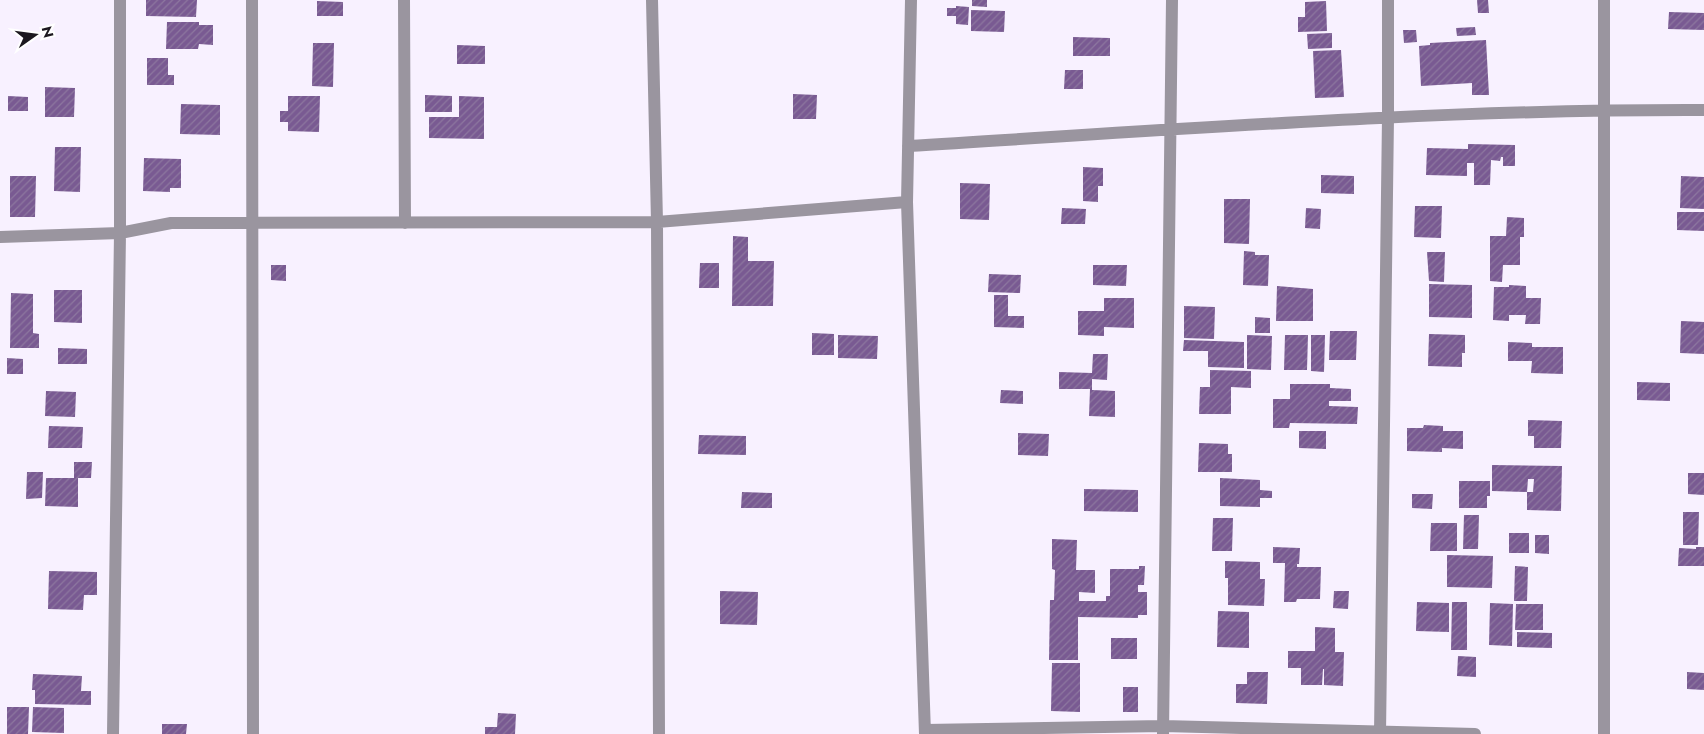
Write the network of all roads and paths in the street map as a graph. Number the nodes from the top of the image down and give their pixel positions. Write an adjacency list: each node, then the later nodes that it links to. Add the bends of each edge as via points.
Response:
1 (120, 0): 18 (street)
2 (252, 0): 17 (street)
3 (404, 0): 16 (street)
4 (652, 0): 15 (street)
5 (911, 0): 13 (street)
6 (1172, 0): 12 (street)
7 (1388, 0): 11 (street)
8 (1604, 0): 9 (street)
9 (1604, 110): 10 (street); 11 (street); 27 (street)
10 (1704, 110)
11 (1388, 118): 12 (street); 22 (street)
12 (1171, 130): 13 (street); 20 (street)
13 (908, 146): 14 (street)
14 (907, 202): 15 (street); 21 (street)
15 (657, 222): 16 (street); 25 (street)
16 (405, 223): 17 (street)
17 (252, 224): 18 (street, via 171,223); 24 (street)
18 (120, 233): 19 (street); 23 (street)
19 (0, 238)
20 (1163, 730): 21 (street); 22 (street)
21 (925, 732)
22 (1380, 733): 26 (street)
23 (113, 734)
24 (253, 734)
25 (659, 734)
26 (1475, 734)
27 (1604, 734)

